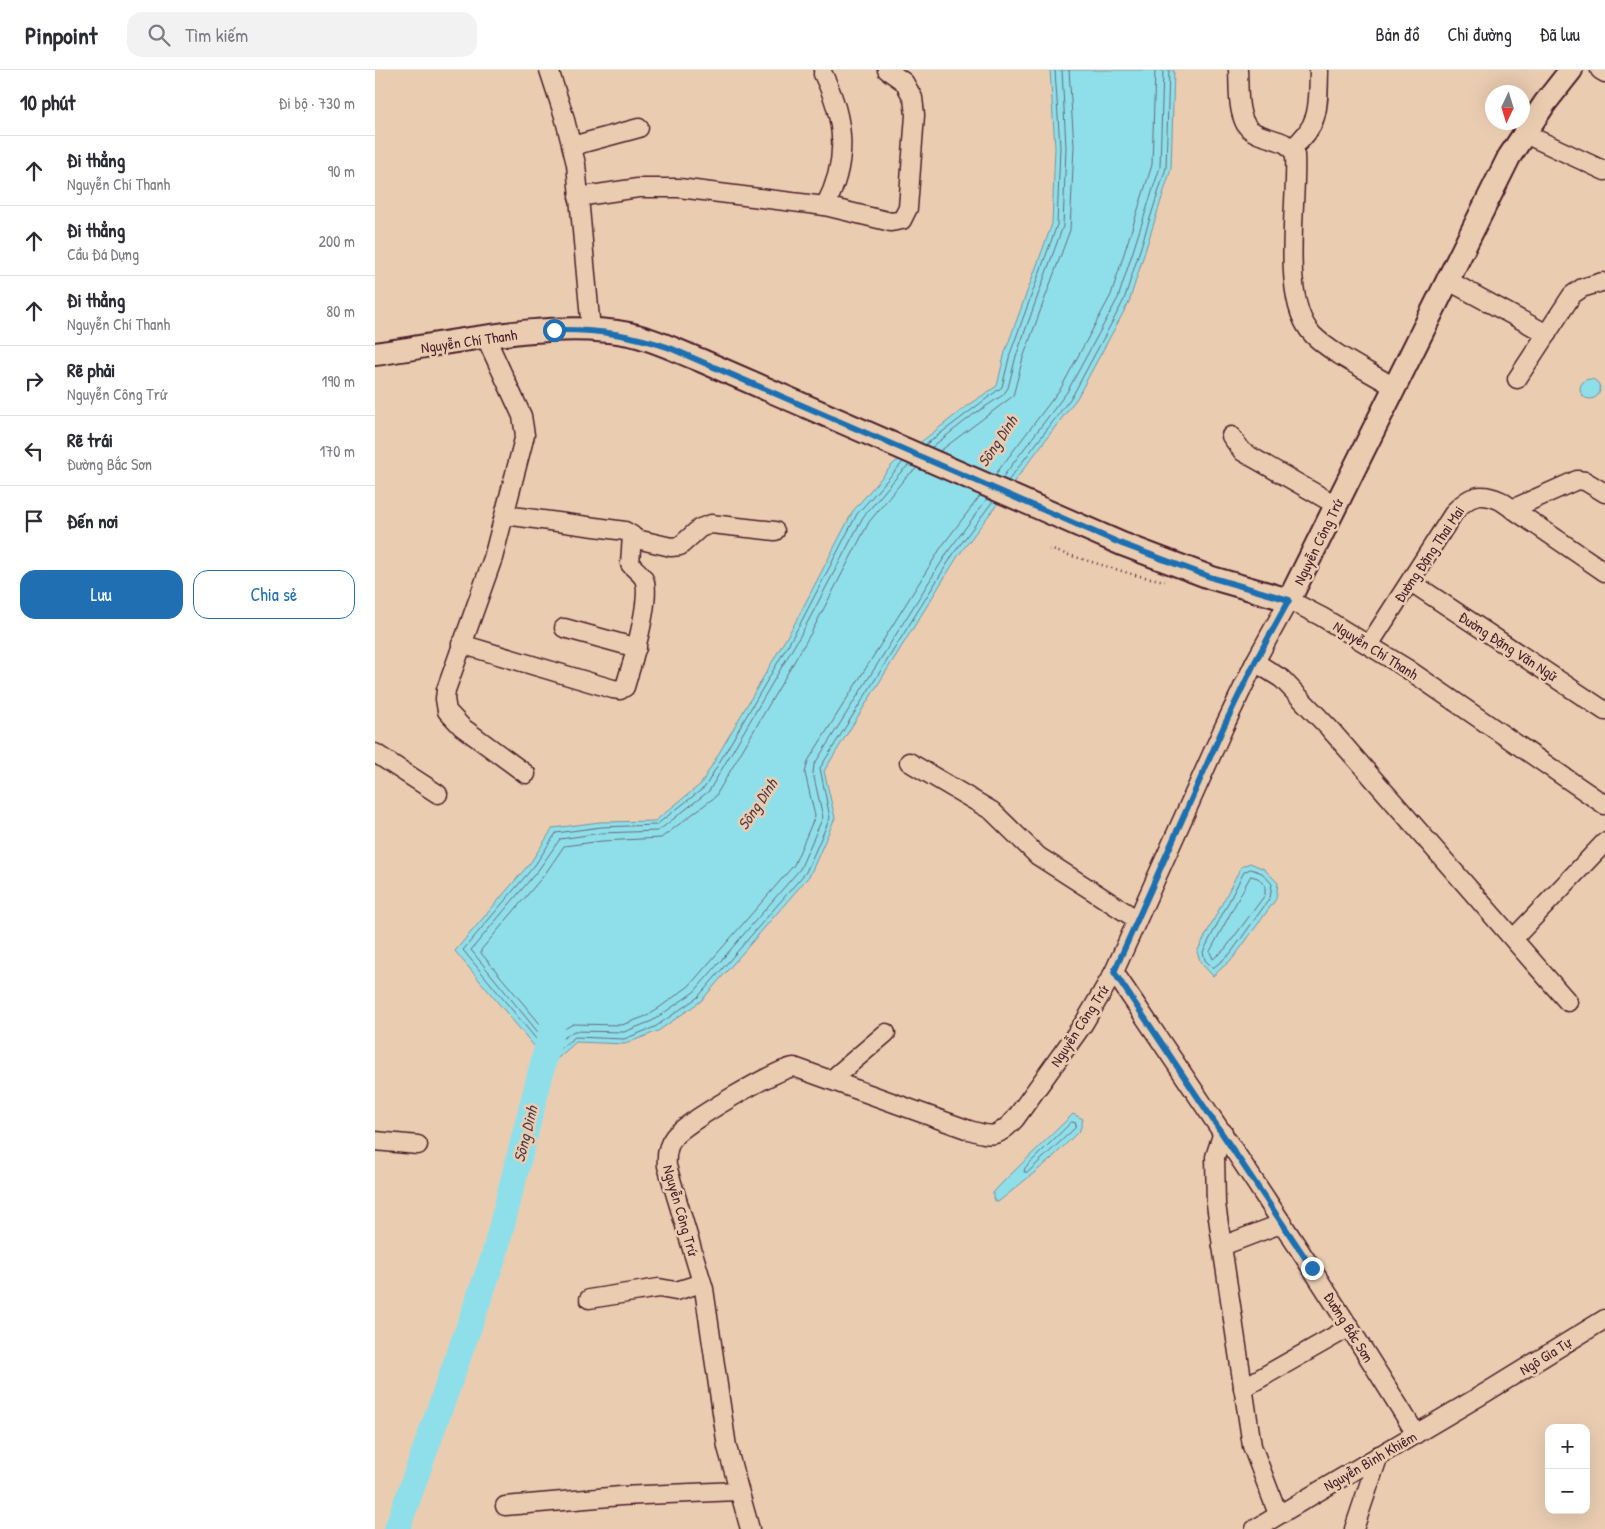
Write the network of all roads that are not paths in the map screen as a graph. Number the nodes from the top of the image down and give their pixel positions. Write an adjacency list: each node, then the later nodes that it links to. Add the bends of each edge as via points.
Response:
1 (549, 70): 11 (street)
2 (887, 70): 15 (street, via 904,82 913,98 915,115 907,214 902,220 891,222)
3 (1238, 70): 12 (street, via 1245,124 1259,135)
4 (1319, 70): 12 (street, via 1313,124 1309,134)
5 (1571, 70): 10 (main road, Nguyễn Công Trứ)
6 (1600, 70): 7 (street)
7 (1605, 73)
8 (823, 74): 15 (street, via 837,103 841,145 837,179)
9 (639, 128): 11 (street)
10 (1523, 134): 13 (street); 16 (main road, Nguyễn Công Trứ)
11 (572, 146): 14 (street)
12 (1292, 148): 23 (street, via 1295,166 1292,235 1301,317 1306,327 1324,344)
13 (1605, 171)
14 (578, 197): 15 (street, via 655,187); 18 (street)
15 (825, 206)
16 (1449, 281): 19 (street); 23 (main road, Nguyễn Công Trứ)
17 (1602, 282): 19 (street, via 1576,291)
18 (591, 330): 20 (main road, Nguyễn Chí Thanh, via 542,330); 33 (main road, Nguyễn Chí Thanh, via 645,339 736,376 1209,583)
19 (1547, 334): 22 (street)
20 (486, 338): 21 (main road, Nguyễn Chí Thanh); 28 (street, via 524,425 523,445)
21 (375, 354)
22 (1517, 379)
23 (1393, 387): 26 (main road, Nguyễn Công Trứ)
24 (1231, 436): 26 (street, via 1243,452)
25 (1605, 493): 27 (street, via 1577,480)
26 (1336, 505): 33 (main road, Nguyễn Công Trứ)
27 (1512, 509): 31 (street, Đường Đặng Thai Mai); 32 (street, Đường Đặng Thai Mai, via 1483,495 1463,502)
28 (505, 515): 30 (street, via 625,530); 35 (street, via 493,558)
29 (775, 531): 30 (street, via 711,524 701,528 680,546 671,547)
30 (633, 538): 37 (street, via 630,564 643,577 645,585)
31 (1605, 572)
32 (1411, 582): 36 (street, Đường Đặng Thai Mai); 39 (street, Đường Đặng Văn Ngữ)
33 (1289, 600): 36 (street, Nguyễn Chí Thanh); 38 (street, Nguyễn Công Trứ)
34 (564, 628): 37 (street)
35 (461, 644): 37 (street, via 618,691 625,686); 42 (street, via 446,690 447,711 462,727)
36 (1369, 645): 44 (street, Nguyễn Chí Thanh)
37 (637, 648)
38 (1255, 662): 46 (street, Nguyễn Công Trứ); 47 (street, via 1282,680 1312,709)
39 (1605, 711)
40 (375, 753): 43 (street)
41 (909, 762): 46 (street, via 993,811 1038,856)
42 (526, 774)
43 (438, 794)
44 (1605, 805)
45 (1605, 842): 47 (street)
46 (1136, 919): 48 (street, Nguyễn Công Trứ)
47 (1514, 938): 49 (street)
48 (1114, 972): 51 (street, Nguyễn Công Trứ, via 1093,1008 1015,1120 998,1134 992,1136 969,1130); 52 (street, Đường Bắc Sơn)
49 (1568, 1002)
50 (886, 1033): 51 (street)
51 (831, 1080): 57 (street, Nguyễn Công Trứ, via 801,1068 786,1068 704,1115 673,1139 667,1152 667,1166)
52 (1223, 1132): 55 (street, Đường Bắc Sơn); 56 (street, via 1215,1157 1216,1204)
53 (375, 1141): 54 (street)
54 (418, 1144)
55 (1283, 1223): 56 (street); 60 (street, Đường Bắc Sơn)
56 (1222, 1246): 61 (street)
57 (702, 1283): 58 (street, via 676,1291 659,1288); 65 (street, Nguyễn Công Trứ, via 725,1440)
58 (589, 1299)
59 (1605, 1319): 62 (street, Ngô Gia Tự)
60 (1350, 1327): 61 (street); 63 (street, Đường Bắc Sơn)
61 (1243, 1388): 67 (street, via 1252,1446)
62 (1485, 1394): 63 (street, Nguyễn Bỉnh Khiêm)
63 (1416, 1434): 64 (street, Nguyễn Bỉnh Khiêm)
64 (1379, 1455): 67 (street, Nguyễn Bỉnh Khiêm); 70 (street)
65 (738, 1491): 66 (street, via 621,1496); 68 (street, Nguyễn Công Trứ)
66 (505, 1506)
67 (1278, 1514): 69 (street, Nguyễn Bỉnh Khiêm)
68 (750, 1529)
69 (1255, 1529)
70 (1355, 1529)

